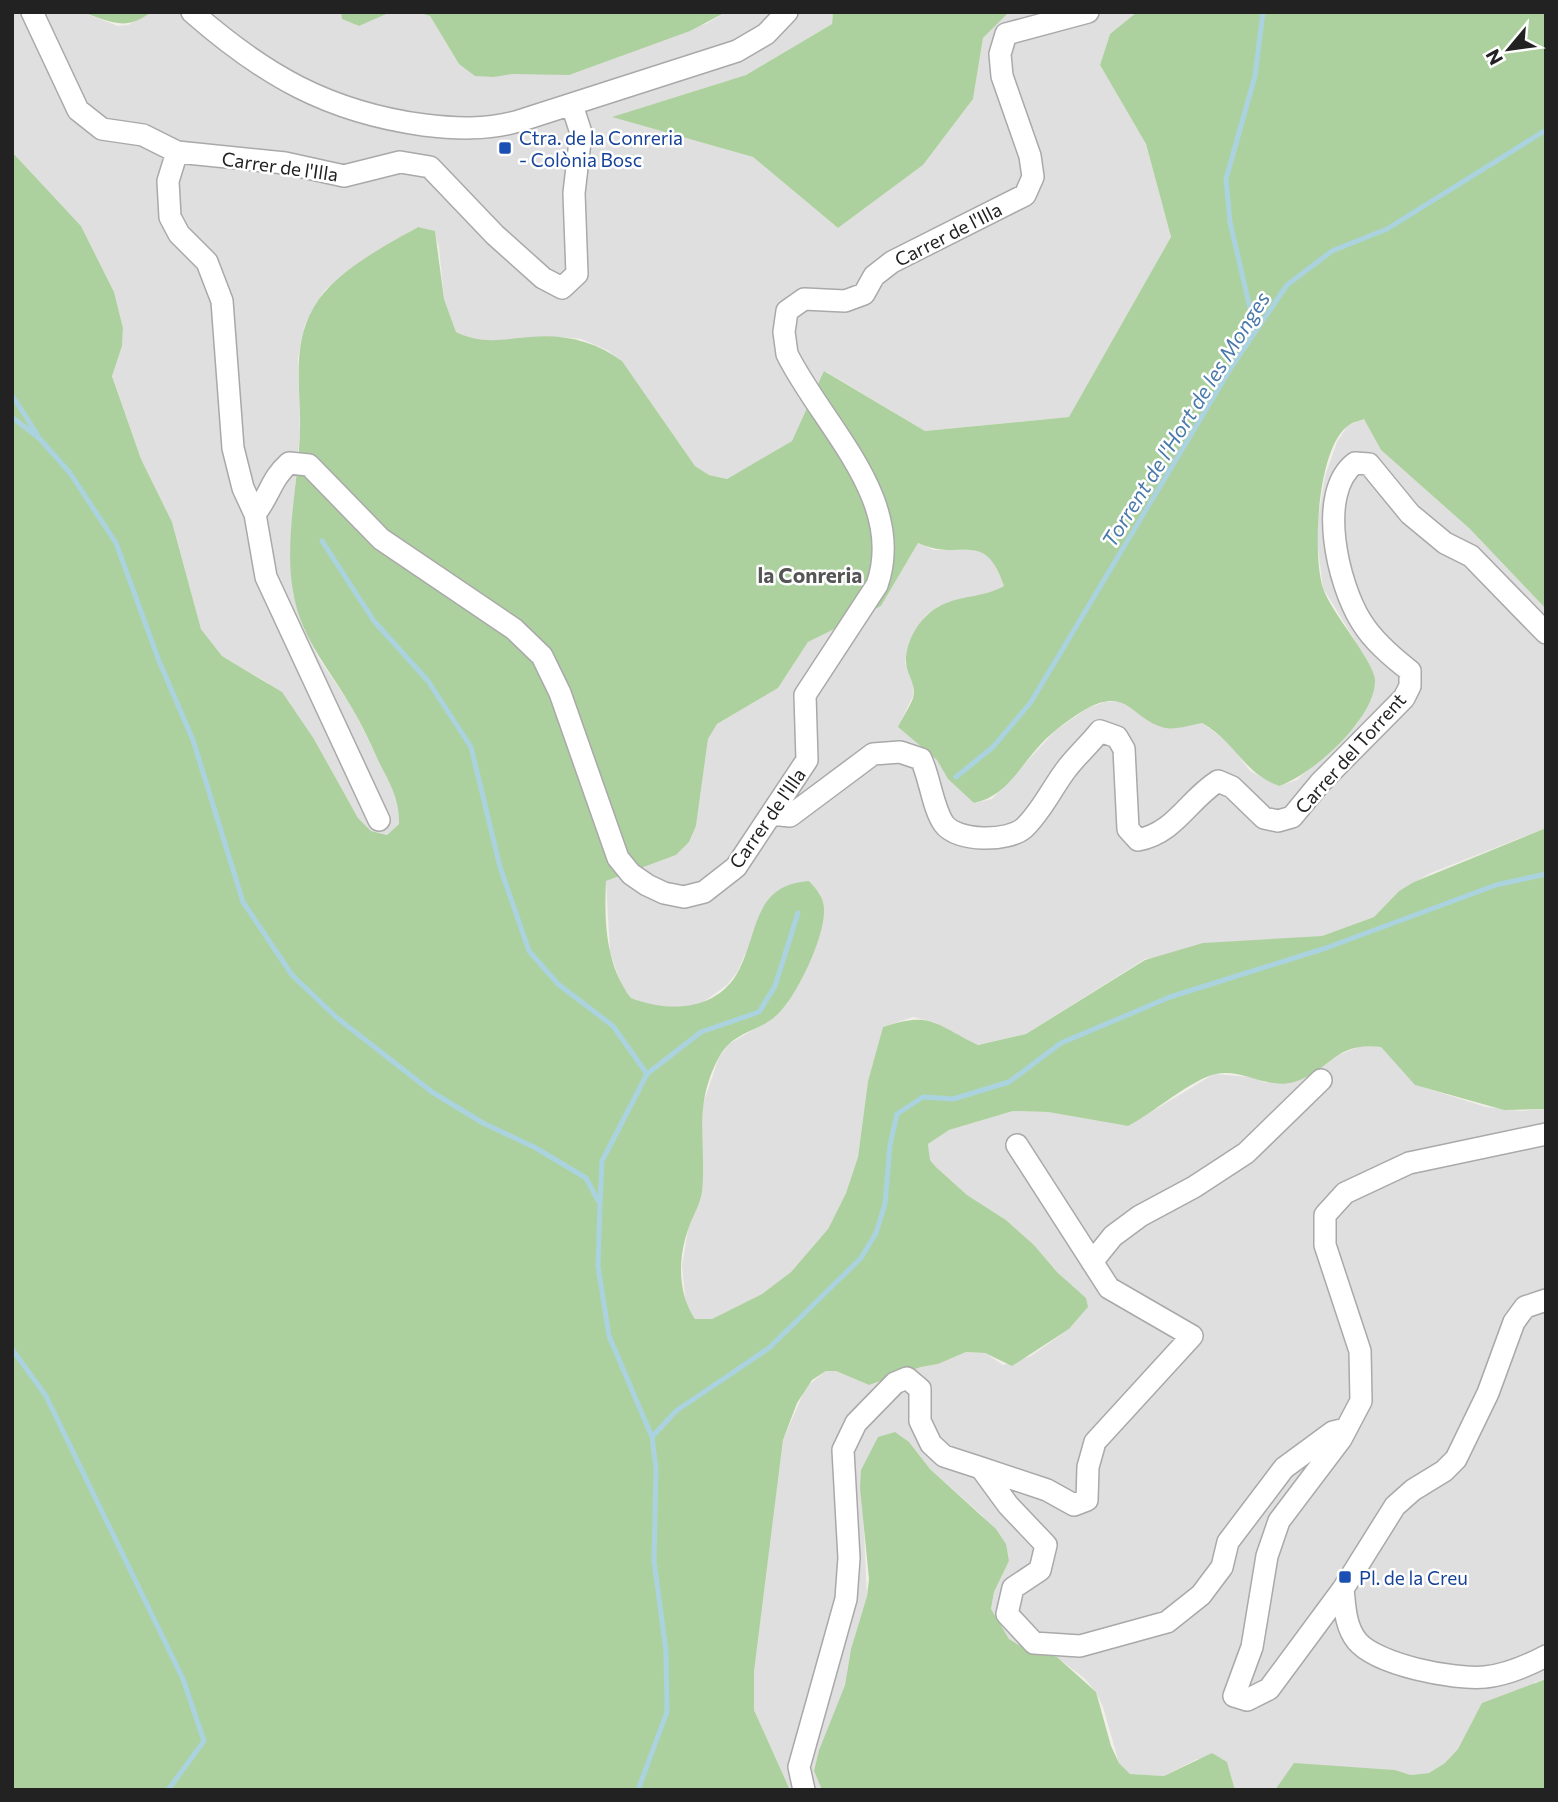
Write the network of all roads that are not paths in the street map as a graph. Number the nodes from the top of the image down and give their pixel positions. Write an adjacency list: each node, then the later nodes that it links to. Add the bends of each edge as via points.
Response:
1 (32, 12): 6 (street, Carrer de l'Illa, via 78,110 102,129 143,135)
2 (192, 12): 5 (street, via 269,72 366,115 432,126 495,128)
3 (787, 12): 5 (street, via 766,34 737,51)
4 (1088, 12): 9 (street, Carrer de l'Illa, via 1006,34 1000,54 1002,76 1033,177 1025,195 891,262 874,276 864,294 845,301 804,299 788,311 784,332 787,354 855,462 882,522 886,543 877,585 805,695 807,760)
5 (572, 105): 6 (street, Carrer de l'Illa, via 581,133 574,192 577,274 562,288 543,278 503,242 430,167 400,162 344,176 285,163)
6 (177, 152): 7 (street, via 168,181 170,217 179,234 207,262 222,301 233,448)
7 (255, 514): 9 (street, Carrer de l'Illa, via 269,497 274,477 289,463 309,465 381,539 530,641 552,674 618,858 647,885 684,897 704,892 736,867); 10 (street, via 266,577)
8 (1546, 633): 9 (street, Carrer del Torrent, via 1471,556 1445,543 1410,514 1369,464 1355,463 1344,471 1335,498 1337,557 1359,619 1410,671 1410,686 1404,698 1292,817 1264,818 1232,787 1218,781 1165,831 1138,840 1128,829 1124,749 1117,737 1100,731 1035,816 1021,830 1006,835 964,839 945,826 921,759 900,752 873,754 790,816)
9 (771, 814)
10 (379, 820)
11 (1321, 1080): 14 (street, via 1246,1153 1140,1216 1113,1236)
12 (1546, 1134): 16 (street, via 1409,1163 1345,1193 1325,1215 1325,1245 1360,1351 1361,1401)
13 (1017, 1144): 14 (street)
14 (1093, 1262): 17 (street, via 1110,1288 1192,1336 1095,1442 1088,1467 1087,1500 1074,1505 1047,1490)
15 (1546, 1300): 18 (street, via 1525,1307 1514,1322 1488,1393 1456,1459 1395,1506)
16 (1346, 1429): 17 (street, via 1333,1432 1284,1468 1228,1542 1222,1567 1201,1595 1167,1622 1080,1646 1034,1643 1007,1614 1013,1588 1040,1570 1046,1545); 18 (street, via 1279,1521 1252,1647 1234,1696 1247,1700 1269,1689)
17 (981, 1468): 20 (street, via 944,1456 931,1444 920,1421 920,1389 906,1378 895,1383 856,1423 843,1450 849,1558 846,1599 799,1767)
18 (1343, 1589): 19 (street, via 1347,1622 1366,1650 1387,1660 1442,1674 1484,1677 1527,1667)
19 (1546, 1656)
20 (804, 1790)

